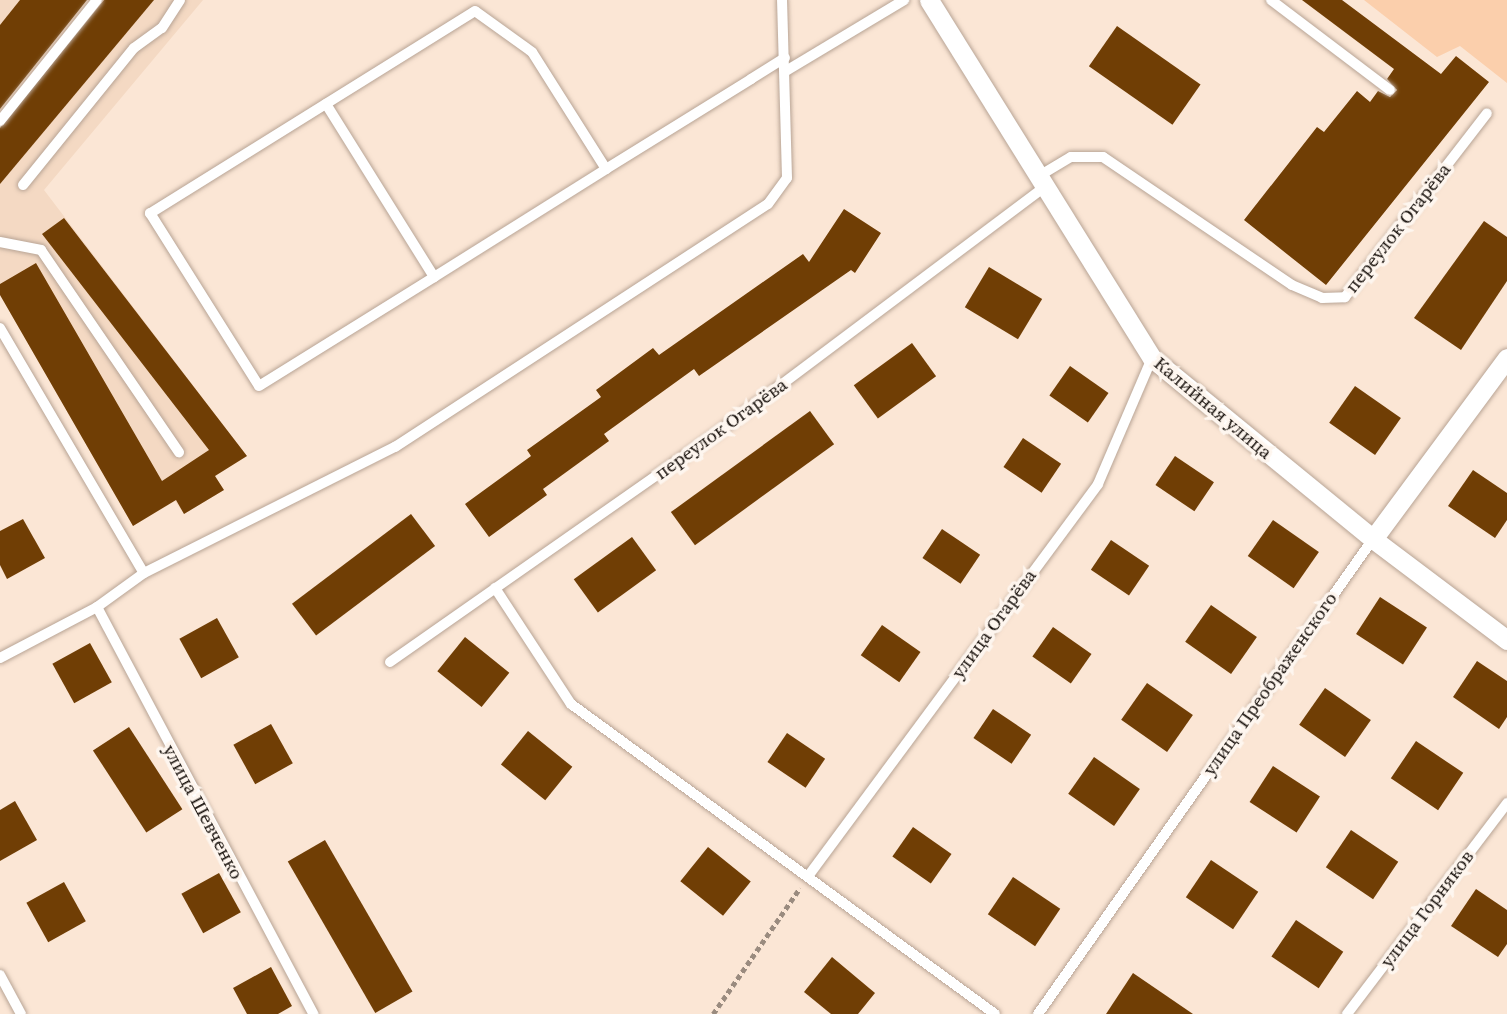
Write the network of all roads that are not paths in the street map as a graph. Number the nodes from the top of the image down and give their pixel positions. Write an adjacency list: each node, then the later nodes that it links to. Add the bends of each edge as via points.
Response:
1 (97, 0): 14 (lane)
2 (180, 0): 17 (lane, via 162,28 135,48)
3 (479, 0): 8 (lane)
4 (782, 0): 9 (lane)
5 (904, 0): 10 (lane)
6 (929, 0): 16 (street, Калийная улица)
7 (1271, 0): 11 (lane)
8 (475, 11): 12 (lane); 15 (lane, via 532,52)
9 (785, 58): 10 (lane); 15 (lane)
10 (786, 71): 25 (lane, via 787,178 768,204 395,447)
11 (1390, 90)
12 (326, 104): 19 (lane); 19 (lane, via 150,213 259,386)
13 (1488, 113): 16 (lane, переулок Огарёва, via 1345,296 1322,298 1292,285 1103,157 1071,157)
14 (0, 121)
15 (606, 169): 19 (lane)
16 (1042, 182): 21 (street, Калийная улица); 26 (lane, переулок Огарёва, via 713,436)
17 (23, 185)
18 (0, 242): 23 (lane, via 41,250)
19 (434, 277)
20 (0, 328): 25 (lane)
21 (1152, 358): 24 (street, Калийная улица); 32 (lane, улица Огарёва, via 1098,484)
22 (1507, 358): 24 (street, улица Преображенского)
23 (179, 452)
24 (1373, 539): 28 (street, Калийная улица); 37 (lane, улица Преображенского)
25 (144, 573): 27 (lane)
26 (495, 588): 30 (lane, переулок Огарёва); 32 (lane, via 571,704)
27 (97, 607): 29 (lane); 35 (lane, улица Шевченко)
28 (1507, 640)
29 (0, 658)
30 (390, 662)
31 (1507, 803): 38 (lane, улица Горняков)
32 (809, 875): 36 (lane)
33 (0, 975): 34 (lane)
34 (21, 1014)
35 (313, 1014)
36 (995, 1014)
37 (1038, 1014)
38 (1347, 1014)

